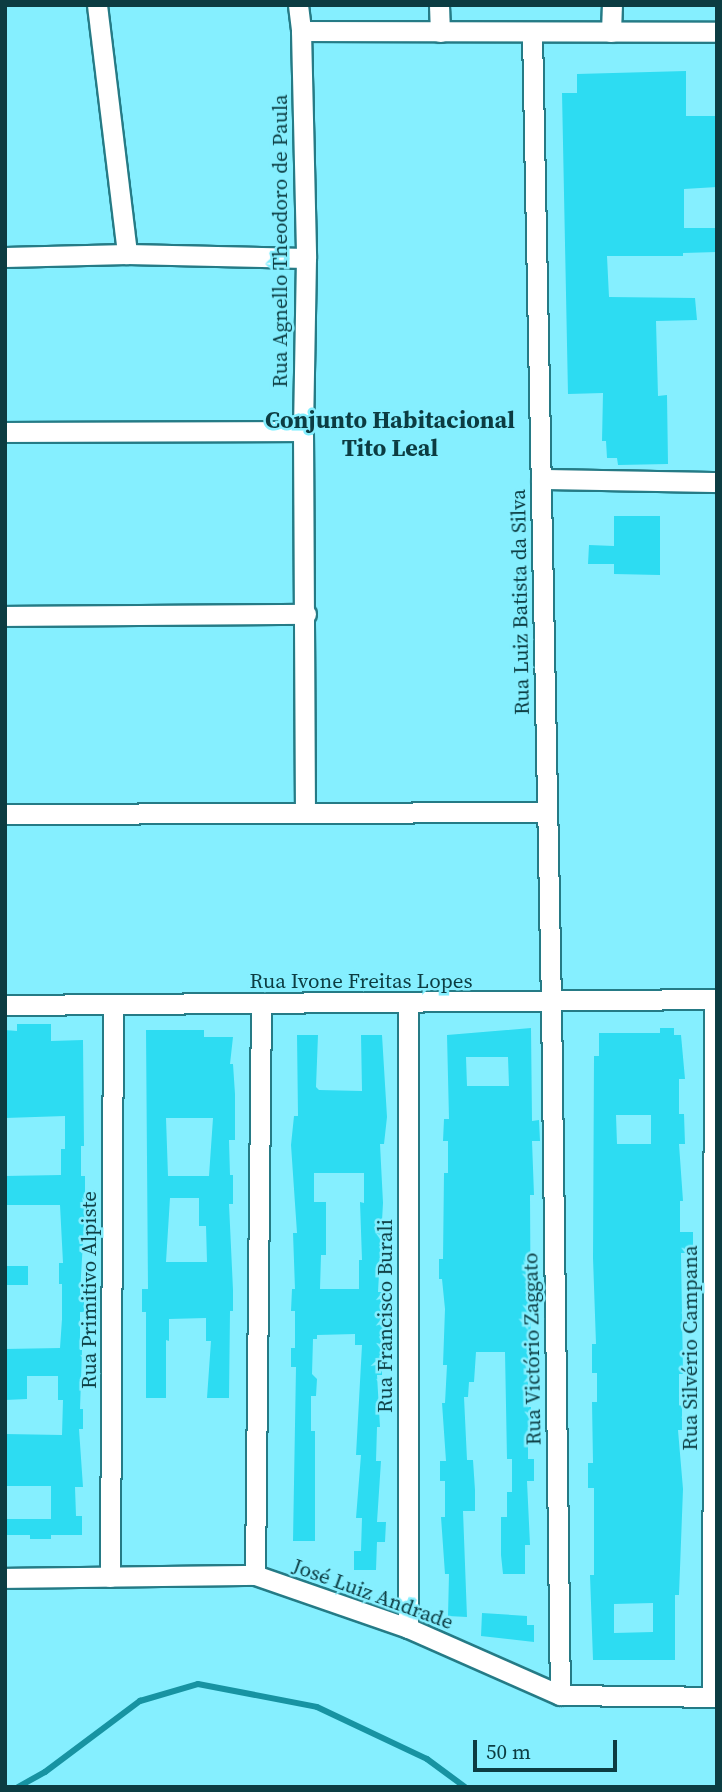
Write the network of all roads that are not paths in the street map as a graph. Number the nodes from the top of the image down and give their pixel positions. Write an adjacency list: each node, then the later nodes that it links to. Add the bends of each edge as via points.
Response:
1 (97, 5): 10 (street)
2 (298, 5): 5 (street, Rua Agnello Theodoro de Paula)
3 (439, 5): 6 (street)
4 (612, 5): 8 (street)
5 (301, 31): 6 (street); 12 (street, Rua Agnello Theodoro de Paula)
6 (440, 32): 7 (street)
7 (532, 32): 8 (street); 15 (street, Rua Luiz Batista da Silva)
8 (611, 32): 9 (street)
9 (717, 32)
10 (127, 254): 11 (street); 12 (street)
11 (5, 257)
12 (306, 258): 13 (street, Rua Agnello Theodoro de Paula)
13 (303, 430): 14 (street); 17 (street, Rua Agnello Theodoro de Paula)
14 (5, 432)
15 (541, 479): 16 (street); 19 (street, Rua Luiz Batista da Silva)
16 (717, 482)
17 (306, 614): 18 (street); 20 (street, Rua Agnello Theodoro de Paula)
18 (5, 616)
19 (547, 811): 20 (street); 24 (street, Rua Luiz Batista da Silva)
20 (305, 813): 21 (street)
21 (5, 814)
22 (715, 999): 24 (street, Rua Ivone Freitas Lopes); 33 (street, Rua Silvério Campana)
23 (408, 1003): 24 (street, Rua Ivone Freitas Lopes); 26 (street, Rua Ivone Freitas Lopes); 31 (street, Rua Francisco Burali)
24 (551, 1003): 32 (street, Rua Victório Zaggato)
25 (113, 1004): 26 (street, Rua Ivone Freitas Lopes); 27 (street, Rua Ivone Freitas Lopes); 29 (street, Rua Primitivo Alpiste)
26 (261, 1004): 28 (street)
27 (5, 1005)
28 (256, 1575): 29 (street, José Luiz Andrade); 31 (street, José Luiz Andrade)
29 (110, 1577): 30 (street, José Luiz Andrade)
30 (5, 1578)
31 (408, 1628): 32 (street, José Luiz Andrade)
32 (560, 1695): 33 (street, José Luiz Andrade)
33 (714, 1697)

